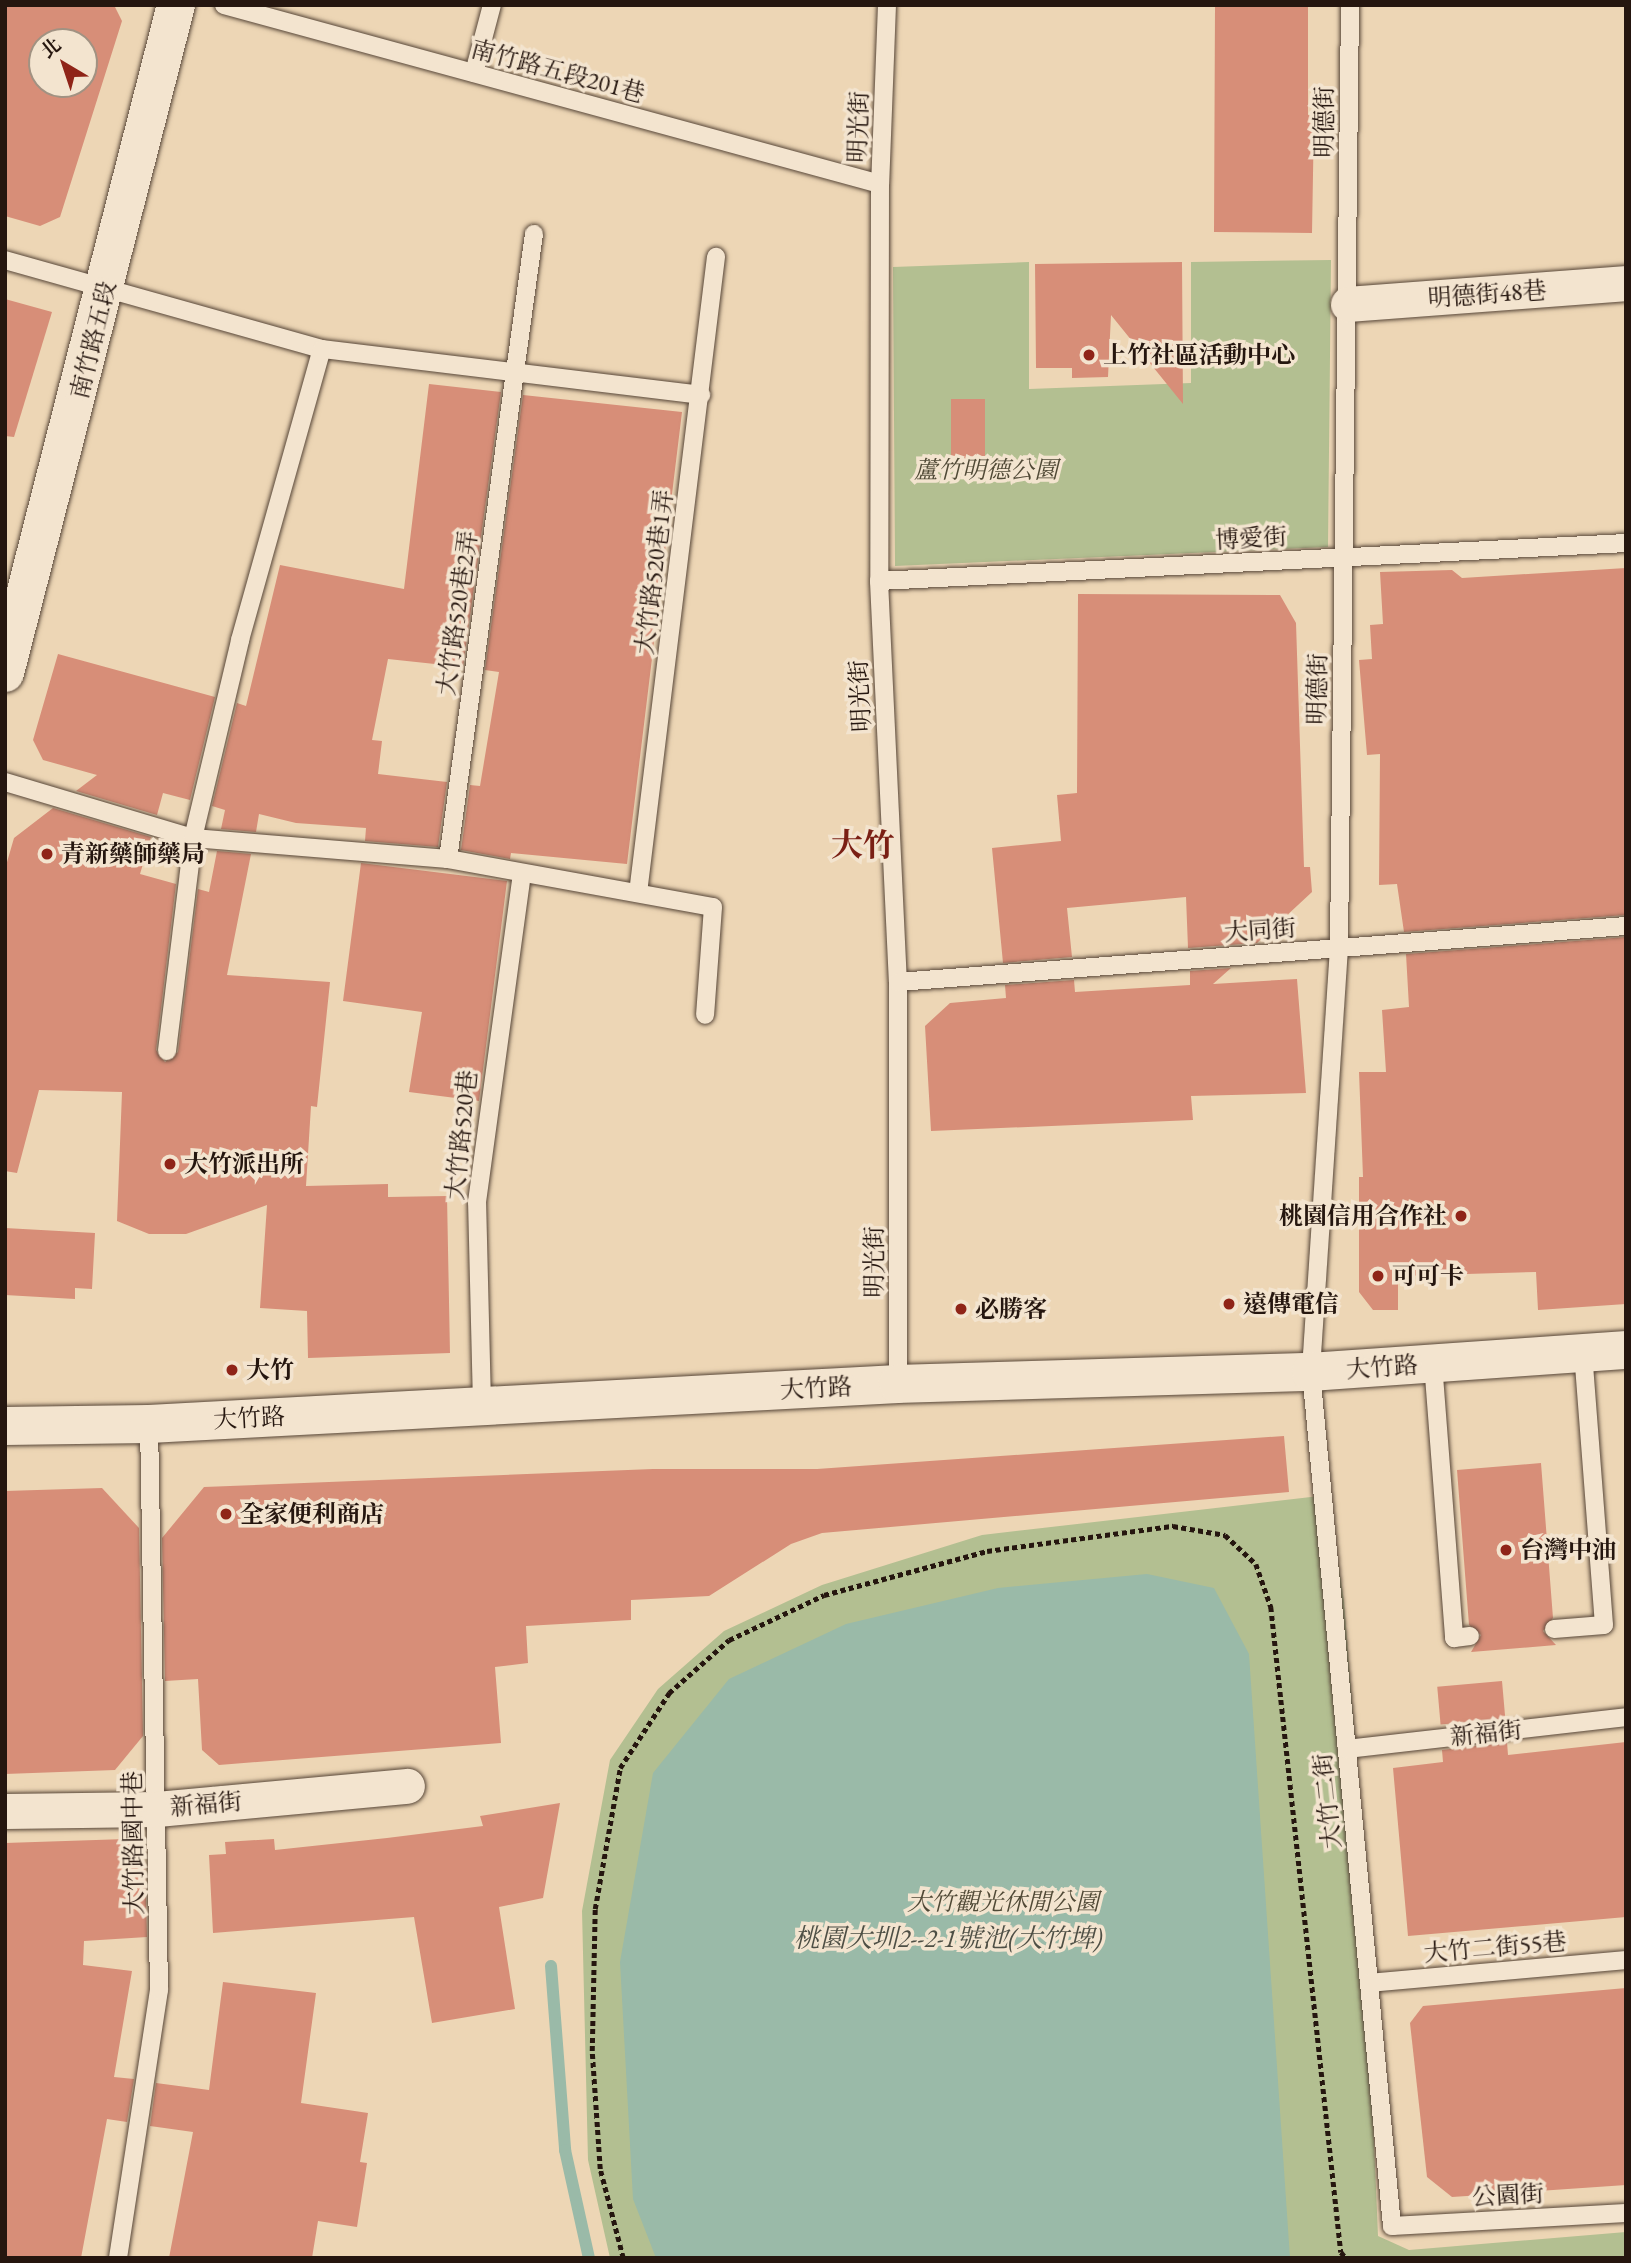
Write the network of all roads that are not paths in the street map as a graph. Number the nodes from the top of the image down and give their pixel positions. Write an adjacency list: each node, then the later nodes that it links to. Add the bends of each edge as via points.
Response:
1 (176, 5): 12 (main road, 南竹路五段)
2 (224, 5): 6 (lane, 南竹路五段201巷)
3 (492, 5): 6 (lane)
4 (887, 5): 7 (lane, 明光街)
5 (1350, 5): 13 (lane, 明德街)
6 (474, 73): 7 (lane, 南竹路五段201巷)
7 (880, 184): 19 (lane, 明光街)
8 (534, 234): 15 (lane, 大竹路520巷2弄)
9 (716, 257): 16 (lane, 大竹路520巷1弄)
10 (5, 260): 12 (lane)
11 (1626, 284): 13 (street, 明德街48巷)
12 (106, 288): 14 (lane); 20 (main road, 南竹路五段)
13 (1348, 304): 18 (lane, 明德街)
14 (322, 349): 15 (lane); 22 (lane, via 240,640)
15 (515, 373): 16 (lane); 23 (lane, 大竹路520巷2弄)
16 (701, 395): 25 (lane, 大竹路520巷1弄)
17 (1626, 543): 18 (lane, 博愛街)
18 (1343, 558): 19 (lane, 博愛街); 27 (lane, 明德街)
19 (879, 581): 28 (lane, 明光街)
20 (5, 673)
21 (5, 782): 22 (lane)
22 (193, 838): 23 (lane); 30 (lane)
23 (448, 859): 24 (lane)
24 (522, 873): 25 (lane); 36 (lane, 大竹路520巷, via 477,1202)
25 (638, 893): 29 (lane, via 712,907)
26 (1626, 926): 27 (lane, 大同街)
27 (1339, 948): 28 (lane, 大同街); 34 (lane, 明德街)
28 (898, 982): 35 (lane, 明光街)
29 (705, 1015)
30 (167, 1051)
31 (1626, 1350): 32 (main road, 大竹路)
32 (1583, 1353): 33 (main road, 大竹路); 39 (lane, via 1604,1625)
33 (1433, 1363): 34 (main road, 大竹路); 40 (lane, via 1454,1638)
34 (1311, 1372): 35 (main road, 大竹路); 42 (lane, 大竹二街)
35 (898, 1384): 36 (main road, 大竹路)
36 (482, 1404): 37 (main road, 大竹路)
37 (149, 1424): 38 (main road, 大竹路); 44 (lane, 大竹路國中巷)
38 (5, 1426)
39 (1554, 1629)
40 (1470, 1636)
41 (1626, 1717): 42 (lane, 新福街)
42 (1347, 1749): 47 (lane, 大竹二街)
43 (407, 1786): 44 (street, 新福街)
44 (157, 1809): 45 (street, 新福街); 50 (lane, 大竹路國中巷, via 159,1990)
45 (5, 1811)
46 (1626, 1960): 47 (lane, 大竹二街55巷)
47 (1369, 1983): 49 (lane, 大竹二街)
48 (1626, 2213): 49 (lane, 公園街)
49 (1392, 2226)
50 (118, 2258)

